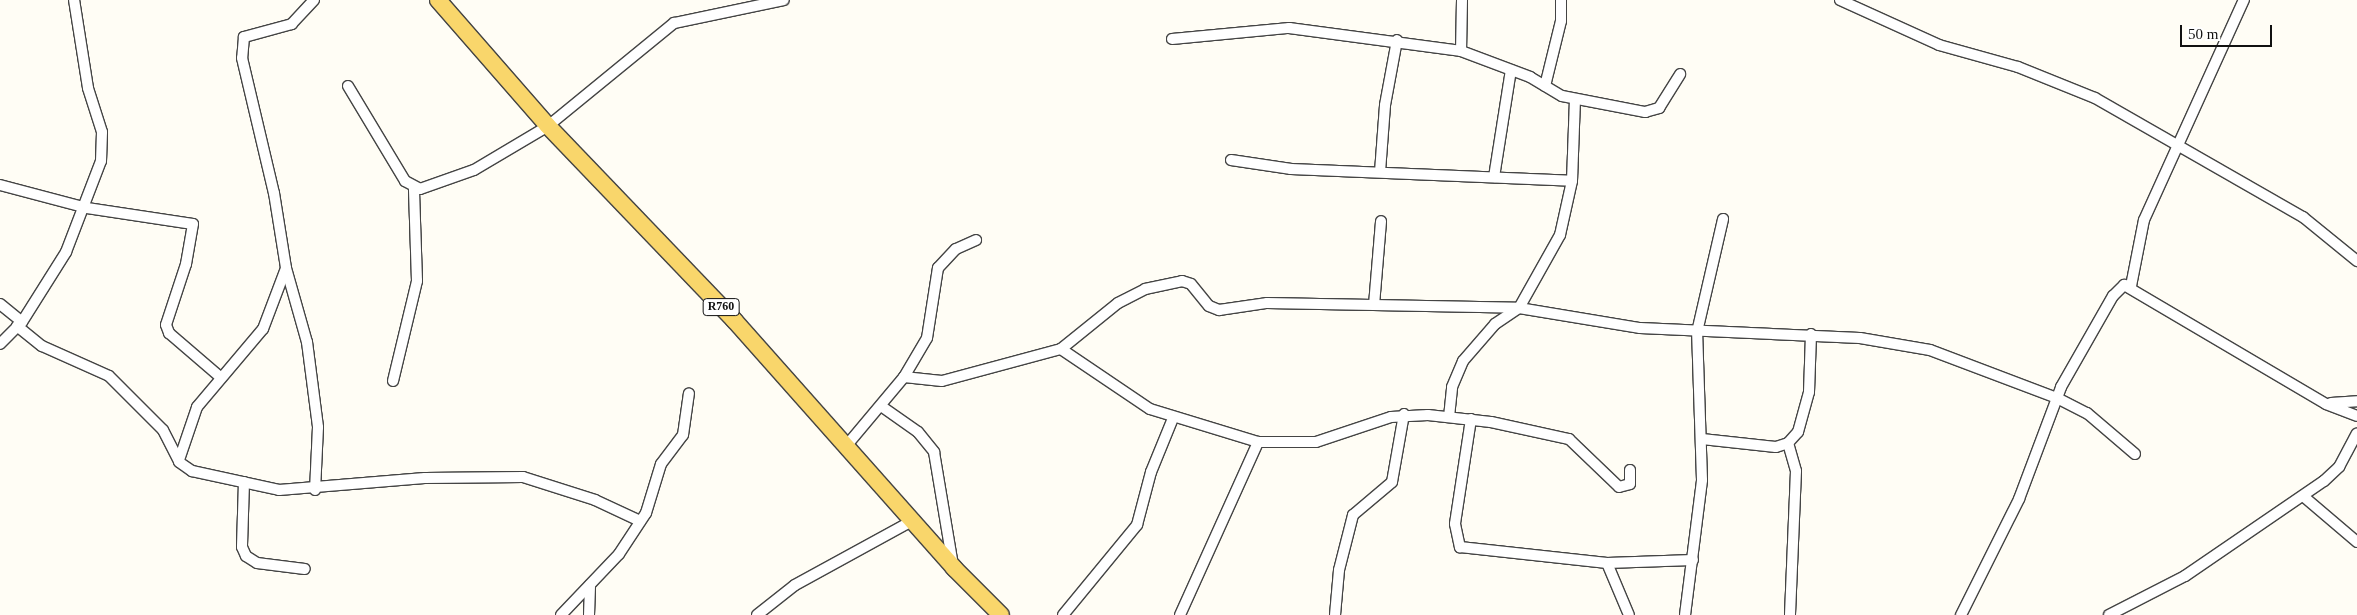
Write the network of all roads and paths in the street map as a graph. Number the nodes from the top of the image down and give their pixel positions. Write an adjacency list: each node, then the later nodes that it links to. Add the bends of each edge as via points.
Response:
1 (74, 0): 26 (street, via 88,88 104,144)
2 (314, 0): 31 (street, via 292,24 249,35 242,43)
3 (438, 0): 18 (main road, R760)
4 (784, 0): 9 (street)
5 (1462, 0): 12 (street)
6 (1561, 0): 16 (street, via 1560,21)
7 (1840, 0): 19 (street, via 1939,45 2018,67 2096,98)
8 (2244, 0): 19 (street)
9 (758, 1): 18 (street, via 674,24)
10 (1172, 39): 11 (street, via 1289,28)
11 (1398, 40): 12 (street); 21 (street, via 1385,105)
12 (1460, 51): 13 (street)
13 (1511, 70): 16 (street); 22 (street)
14 (1680, 74): 17 (street, via 1659,108 1645,112)
15 (348, 86): 25 (street)
16 (1544, 86): 17 (street)
17 (1574, 100): 23 (street)
18 (548, 126): 25 (street, via 474,170); 58 (main road, R760)
19 (2177, 142): 30 (street, via 2303,217); 32 (street, via 2144,220)
20 (1231, 160): 21 (street, via 1291,169)
21 (1380, 172): 22 (street)
22 (1494, 177): 23 (street)
23 (1572, 181): 35 (street, via 1560,235)
24 (0, 185): 26 (street)
25 (414, 188): 43 (street, via 417,281)
26 (87, 208): 36 (street, via 66,252); 41 (street, via 193,224 186,264 166,325 169,333)
27 (1723, 219): 37 (street)
28 (1381, 221): 34 (street)
29 (976, 240): 42 (street, via 956,249 938,268 928,336)
30 (2357, 261)
31 (286, 268): 41 (street, via 263,329); 63 (street, via 307,342 318,427)
32 (2131, 286): 45 (street, via 2124,285 2112,296); 47 (street)
33 (0, 304): 36 (street)
34 (1374, 305): 35 (street); 40 (street, via 1267,303 1219,310 1209,306 1191,284 1172,282 1118,303)
35 (1519, 308): 37 (street, via 1593,322); 51 (street, via 1495,324 1463,361 1452,387)
36 (19, 324): 39 (street); 60 (street, via 42,346 109,376 163,430)
37 (1697, 332): 38 (street); 55 (street)
38 (1811, 334): 45 (street, via 1911,345); 57 (street, via 1809,392 1798,432)
39 (0, 344)
40 (1061, 349): 42 (street, via 942,381); 52 (street, via 1133,401)
41 (219, 376): 60 (street, via 186,429)
42 (904, 377): 48 (street)
43 (393, 381)
44 (689, 393): 65 (street, via 683,435 660,464)
45 (2057, 398): 59 (street, via 2087,413); 83 (street, via 2019,499)
46 (2357, 400): 47 (street)
47 (2326, 404): 50 (street)
48 (881, 406): 58 (street); 70 (street, via 918,432 934,452)
49 (1404, 414): 51 (street); 56 (street, via 1316,442); 79 (street, via 1392,482 1353,515 1339,570)
50 (2357, 416)
51 (1450, 417): 53 (street)
52 (1174, 418): 56 (street); 77 (street, via 1151,472 1137,525)
53 (1471, 418): 61 (street, via 1569,439 1620,487 1630,484); 69 (street, via 1456,516 1455,540 1460,547)
54 (2357, 433): 64 (street, via 2339,467)
55 (1702, 440): 57 (street, via 1776,448); 68 (street, via 1702,480)
56 (1258, 442): 78 (street)
57 (1788, 443): 82 (street, via 1796,471)
58 (846, 445): 66 (main road, R760)
59 (2135, 454)
60 (179, 462): 62 (street, via 192,471)
61 (1630, 470)
62 (244, 482): 63 (street, via 279,490); 71 (street, via 242,547 246,556 257,563)
63 (315, 490): 65 (street, via 503,475 542,481)
64 (2303, 496): 67 (street); 84 (street, via 2185,576)
65 (640, 521): 72 (street)
66 (912, 521): 70 (main road, R760); 75 (street, via 795,585)
67 (2357, 542)
68 (1693, 560): 69 (street); 81 (street)
69 (1606, 563): 80 (street)
70 (954, 568): 76 (main road, R760)
71 (305, 569)
72 (590, 585): 73 (street); 74 (street)
73 (561, 615)
74 (589, 615)
75 (757, 615)
76 (1001, 615)
77 (1063, 615)
78 (1180, 615)
79 (1335, 615)
80 (1629, 615)
81 (1685, 615)
82 (1790, 615)
83 (1961, 615)
84 (2109, 615)

